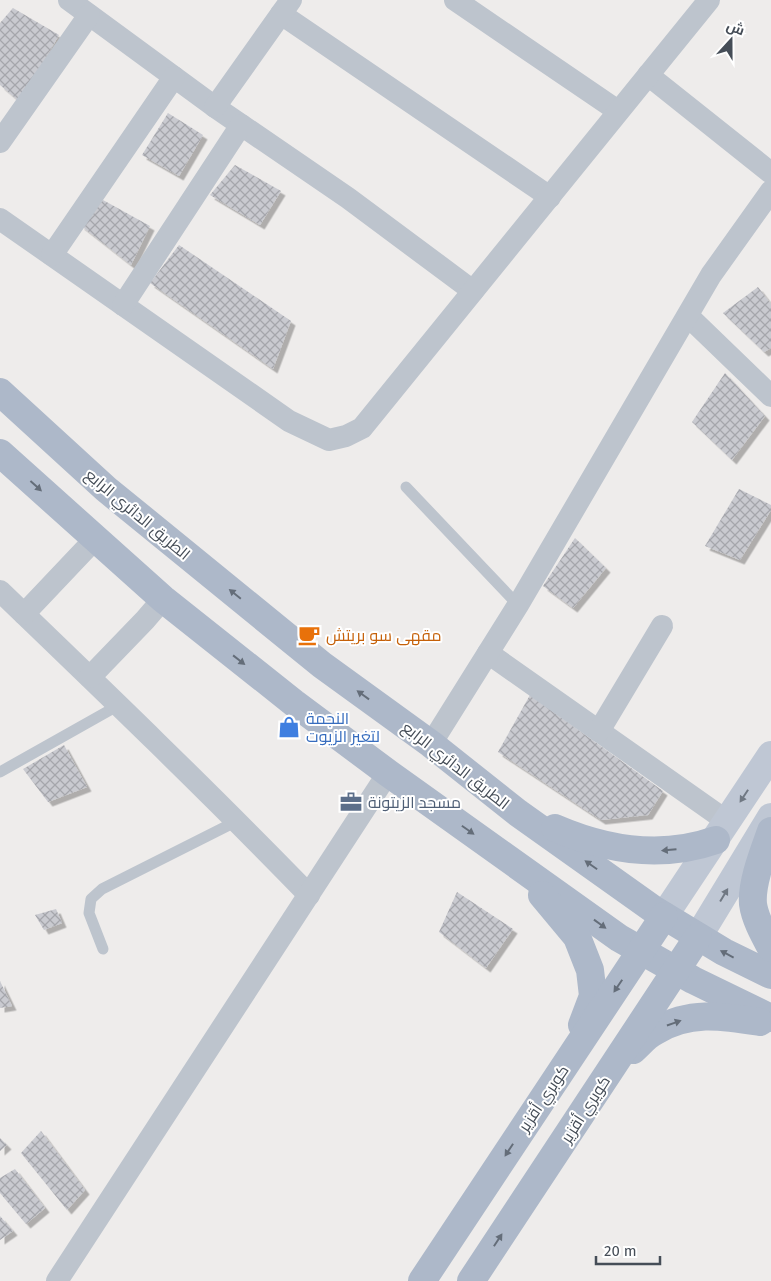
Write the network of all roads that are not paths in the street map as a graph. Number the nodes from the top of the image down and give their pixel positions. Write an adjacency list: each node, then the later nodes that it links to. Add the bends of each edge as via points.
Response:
1 (70, 0): 5 (street)
2 (455, 0): 9 (street)
3 (709, 0): 6 (street)
4 (286, 7): 8 (street); 14 (street)
5 (89, 15): 7 (street); 11 (street)
6 (648, 74): 9 (street); 12 (street)
7 (174, 77): 8 (street); 16 (street)
8 (215, 108): 10 (street)
9 (618, 111): 14 (street)
10 (240, 125): 17 (street, via 348,198); 18 (street)
11 (0, 142)
12 (771, 173)
13 (771, 191): 19 (street, via 711,275)
14 (550, 196): 17 (street)
15 (0, 219): 16 (street)
16 (52, 255): 18 (street)
17 (473, 291): 18 (street, via 362,428 330,440 289,421)
18 (123, 305)
19 (688, 316): 21 (street); 27 (street)
20 (0, 392): 34 (main road, الطريق الدائري الرابع, one-way to 20, via 322,665 106,489)
21 (771, 396)
22 (0, 453): 24 (main road, one-way to 24)
23 (406, 487): 27 (lane)
24 (95, 539): 26 (main road); 28 (street)
25 (0, 591): 28 (street)
26 (163, 599): 31 (street); 37 (main road, one-way to 37)
27 (518, 605): 30 (street)
28 (24, 614): 31 (street)
29 (662, 626): 33 (street)
30 (488, 653): 33 (street); 34 (street)
31 (90, 677): 32 (street)
32 (119, 705): 36 (lane); 40 (street)
33 (599, 731): 41 (street)
34 (431, 744): 38 (main road, الطريق الدائري الرابع)
35 (771, 755): 41 (main road, one-way to 41)
36 (0, 772)
37 (388, 773): 43 (main road, one-way to 43); 44 (street)
38 (518, 813): 41 (main road, one-way to 38, via 697,846 658,851 634,850 577,837); 45 (main road, الطريق الدائري الرابع, one-way to 38)
39 (771, 816): 46 (main road, one-way to 39)
40 (237, 821): 44 (street); 48 (lane, via 102,889 92,899 90,913)
41 (722, 831): 45 (main road)
42 (771, 831): 47 (main road, via 753,902)
43 (511, 860): 49 (main road, one-way to 49); 54 (main road, via 577,937 590,970 592,996)
44 (309, 895): 56 (street)
45 (664, 916): 46 (main road, الطريق الدائري الرابع); 49 (main road, كوبري أقزير)
46 (698, 936): 50 (main road, كويري أقزير); 51 (main road, الطريق الدائري الرابع, one-way to 46)
47 (771, 948)
48 (104, 949)
49 (642, 951): 50 (main road); 54 (main road, كوبري أقزير, one-way to 54)
50 (676, 971): 52 (main road); 55 (main road, كويري أقزير)
51 (771, 975)
52 (771, 1018)
53 (771, 1024): 55 (main road, one-way to 53, via 653,1032 675,1021 726,1016)
54 (564, 1067): 57 (main road, كوبري أقزير, one-way to 57)
55 (599, 1088): 58 (main road, كويري أقزير, one-way to 55)
56 (57, 1281)
57 (422, 1281)
58 (471, 1281)

